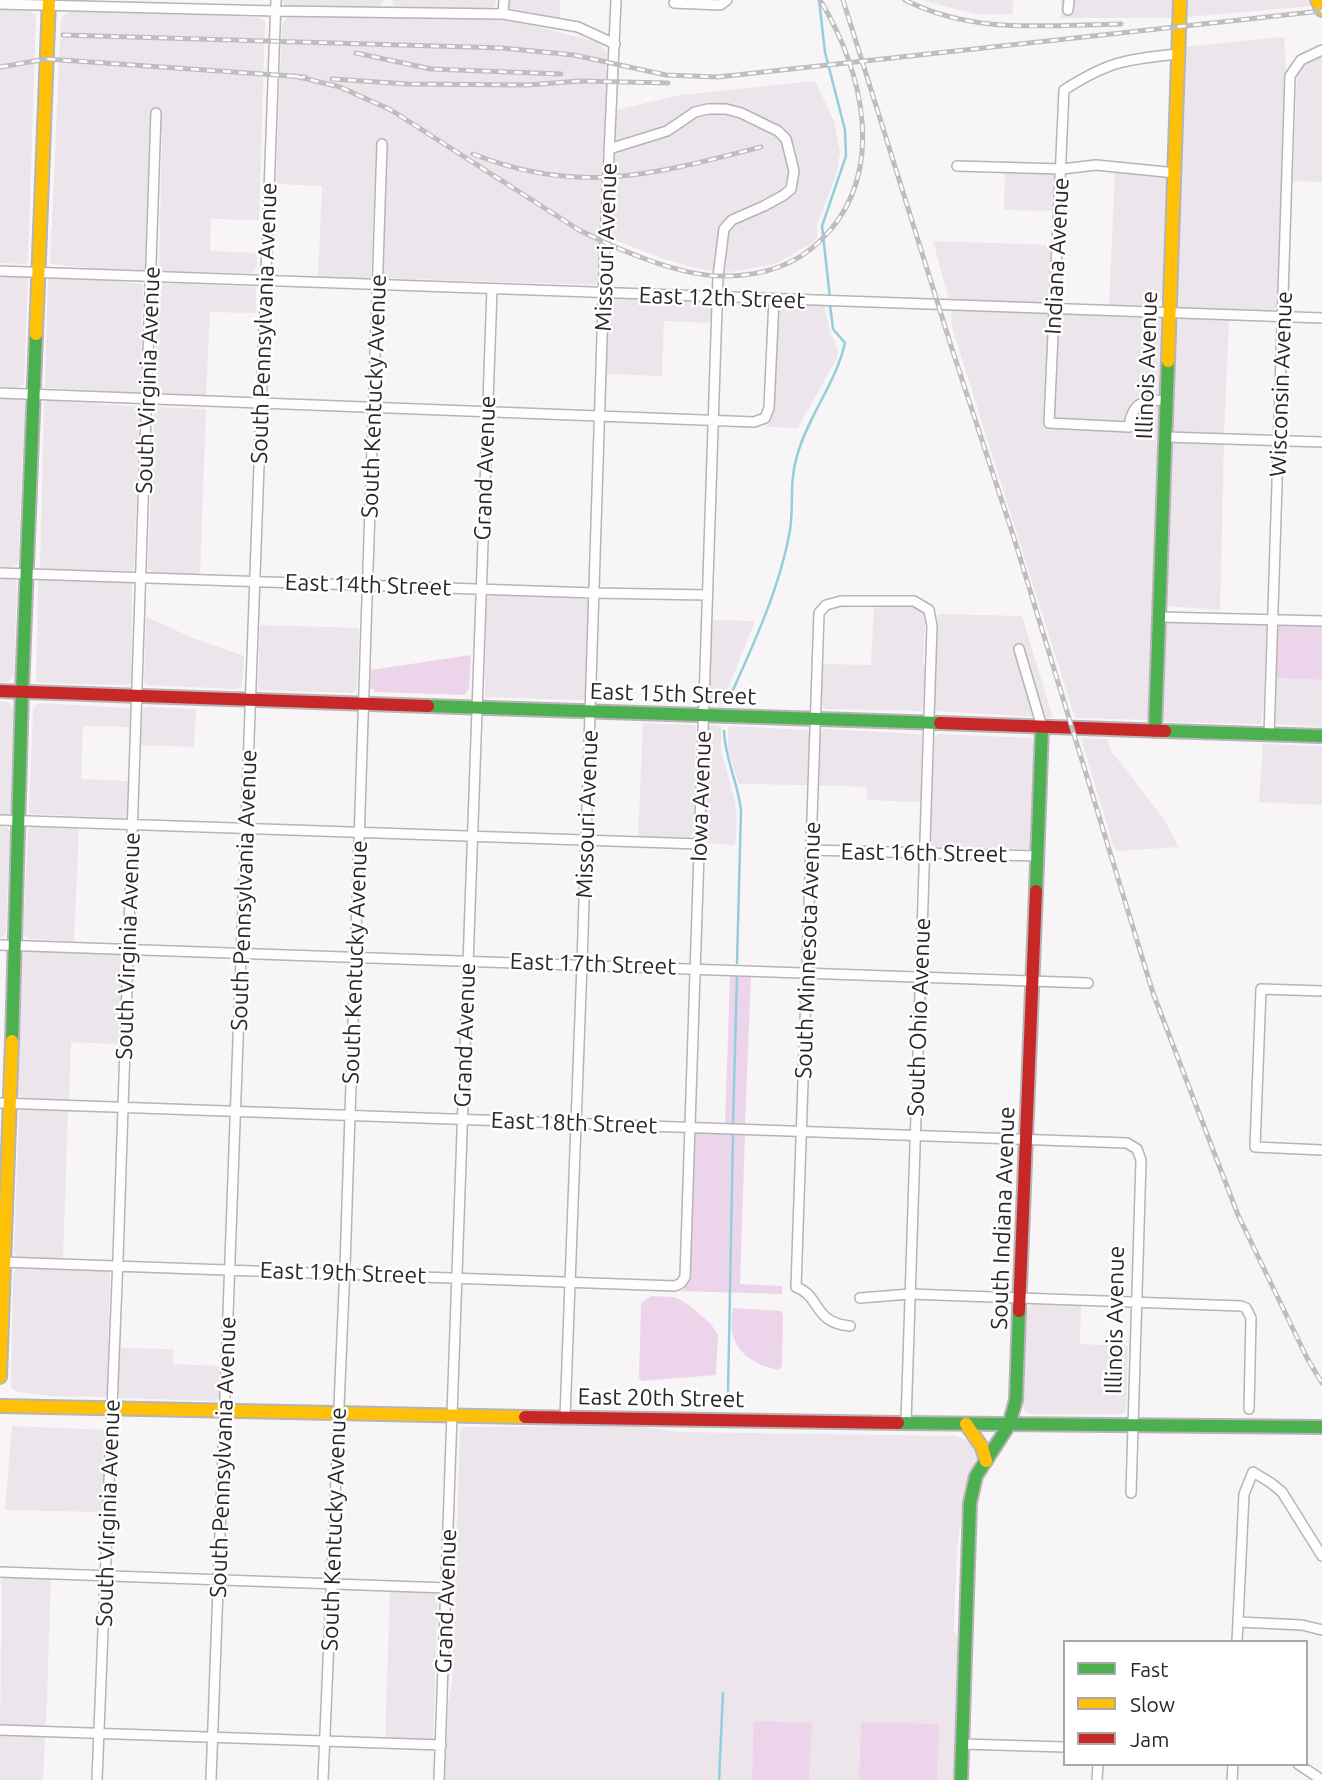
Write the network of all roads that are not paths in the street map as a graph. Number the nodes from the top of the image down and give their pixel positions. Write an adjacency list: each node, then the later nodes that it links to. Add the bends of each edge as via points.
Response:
1 (275, 0): 13 (street, South Pennsylvania Avenue)
2 (387, 0): 14 (street)
3 (504, 0): 15 (street)
4 (616, 0): 16 (street, Missouri Avenue)
5 (1180, 0): 18 (main road, Illinois Avenue)
6 (1317, 0): 12 (main road)
7 (725, 2): 9 (street)
8 (48, 3): 10 (street); 11 (street); 26 (main road)
9 (674, 3)
10 (0, 4)
11 (161, 4): 13 (street)
12 (1322, 10)
13 (275, 11): 14 (street); 28 (street, South Pennsylvania Avenue)
14 (387, 12): 15 (street)
15 (503, 14): 16 (street, via 578,27)
16 (615, 44): 21 (street, Missouri Avenue)
17 (1322, 50): 36 (street, Wisconsin Avenue, via 1301,60 1290,76)
18 (1179, 54): 23 (street, Indiana Avenue, via 1131,58 1103,67 1064,90); 24 (main road, Illinois Avenue)
19 (156, 113): 27 (street, South Virginia Avenue)
20 (382, 144): 29 (street, South Kentucky Avenue)
21 (609, 149): 31 (street, Missouri Avenue); 32 (street, Iowa Avenue, via 667,131 695,112 708,109 741,113 786,139 794,172 791,189 732,220 724,229)
22 (957, 166): 23 (street)
23 (1062, 169): 24 (street, via 1096,165); 34 (street, Indiana Avenue)
24 (1176, 173): 35 (main road, Illinois Avenue)
25 (0, 271): 26 (street, East 12th Street)
26 (38, 272): 27 (street, East 12th Street); 39 (main road)
27 (150, 277): 28 (street, East 12th Street); 40 (street, South Virginia Avenue)
28 (265, 280): 29 (street, East 12th Street); 42 (street, South Pennsylvania Avenue)
29 (377, 285): 30 (street, East 12th Street); 43 (street, South Kentucky Avenue)
30 (492, 289): 31 (street, East 12th Street); 44 (street, Grand Avenue)
31 (605, 293): 32 (street, East 12th Street); 45 (street, Missouri Avenue)
32 (717, 297): 33 (street, East 12th Street); 46 (street, Iowa Avenue)
33 (774, 299): 34 (street, East 12th Street); 46 (street, via 771,386 765,418)
34 (1055, 309): 35 (street, East 12th Street); 41 (street, Indiana Avenue, via 1049,422 1129,427 1131,412 1140,403)
35 (1169, 312): 36 (street, East 12th Street); 41 (main road, Illinois Avenue)
36 (1283, 317): 37 (street, East 12th Street); 48 (street, Wisconsin Avenue)
37 (1322, 318)
38 (0, 393): 39 (street)
39 (35, 394): 40 (street); 51 (main road)
40 (148, 399): 42 (street); 52 (street, South Virginia Avenue)
41 (1167, 400): 47 (main road, Illinois Avenue)
42 (261, 404): 43 (street); 53 (street, South Pennsylvania Avenue)
43 (374, 409): 44 (street); 54 (street, South Kentucky Avenue)
44 (487, 413): 45 (street); 55 (street, Grand Avenue)
45 (600, 417): 46 (street); 56 (street, Missouri Avenue)
46 (711, 421): 57 (street, Iowa Avenue)
47 (1166, 437): 48 (street); 59 (main road, Illinois Avenue)
48 (1279, 441): 49 (street); 60 (street, Wisconsin Avenue)
49 (1322, 442)
50 (0, 573): 51 (street, East 14th Street)
51 (28, 574): 52 (street, East 14th Street); 64 (main road)
52 (141, 578): 53 (street, East 14th Street); 65 (street, South Virginia Avenue)
53 (255, 581): 54 (street, East 14th Street); 66 (street, South Pennsylvania Avenue)
54 (367, 585): 55 (street, East 14th Street); 67 (street, South Kentucky Avenue)
55 (480, 590): 56 (street, East 14th Street); 68 (street, Grand Avenue)
56 (594, 593): 57 (street, East 14th Street); 69 (street, Missouri Avenue)
57 (707, 595): 70 (street, Iowa Avenue)
58 (930, 612): 71 (street, South Minnesota Avenue, via 914,601 826,604 819,613); 72 (street, South Ohio Avenue)
59 (1159, 617): 60 (street); 74 (main road, Illinois Avenue)
60 (1273, 619): 61 (street); 75 (street, Wisconsin Avenue)
61 (1322, 621)
62 (1019, 649): 73 (street, South Indiana Avenue)
63 (0, 691): 64 (main road, East 15th Street)
64 (22, 691): 65 (main road, East 15th Street); 78 (main road)
65 (137, 695): 66 (main road, East 15th Street); 79 (street, South Virginia Avenue)
66 (251, 700): 67 (main road, East 15th Street); 80 (street, South Pennsylvania Avenue)
67 (364, 704): 68 (main road, East 15th Street); 81 (street, South Kentucky Avenue)
68 (476, 708): 69 (main road, East 15th Street); 82 (street, Grand Avenue)
69 (590, 712): 70 (main road, East 15th Street); 83 (street, Missouri Avenue)
70 (703, 716): 71 (main road, East 15th Street); 84 (street, Iowa Avenue)
71 (815, 720): 72 (main road, East 15th Street); 85 (street, South Minnesota Avenue)
72 (929, 724): 73 (main road, East 15th Street); 86 (street, South Ohio Avenue)
73 (1042, 727): 74 (main road, East 15th Street); 87 (main road, South Indiana Avenue)
74 (1155, 731): 75 (main road, East 15th Street)
75 (1269, 735): 76 (main road, East 15th Street)
76 (1322, 736)
77 (0, 820): 78 (street)
78 (20, 821): 79 (street); 89 (main road)
79 (132, 825): 80 (street); 90 (street, South Virginia Avenue)
80 (246, 828): 81 (street); 91 (street, South Pennsylvania Avenue)
81 (359, 832): 82 (street); 92 (street, South Kentucky Avenue)
82 (472, 837): 83 (street); 93 (street, Grand Avenue)
83 (586, 841): 84 (street); 94 (street, Missouri Avenue)
84 (699, 844): 95 (street, Iowa Avenue)
85 (811, 850): 86 (street, East 16th Street); 96 (street, South Minnesota Avenue)
86 (925, 853): 87 (street, East 16th Street); 97 (street, South Ohio Avenue)
87 (1037, 856): 98 (main road, South Indiana Avenue)
88 (0, 945): 89 (street, East 17th Street)
89 (15, 945): 90 (street, East 17th Street); 101 (main road)
90 (128, 948): 91 (street, East 17th Street); 102 (street, South Virginia Avenue)
91 (242, 952): 92 (street, East 17th Street); 103 (street, South Pennsylvania Avenue)
92 (355, 956): 93 (street, East 17th Street); 104 (street, South Kentucky Avenue)
93 (468, 960): 94 (street, East 17th Street); 105 (street, Grand Avenue)
94 (582, 964): 95 (street, East 17th Street); 106 (street, Missouri Avenue)
95 (695, 968): 96 (street, East 17th Street); 107 (street, Iowa Avenue)
96 (808, 972): 97 (street, East 17th Street); 108 (street, South Minnesota Avenue)
97 (921, 977): 98 (street, East 17th Street); 109 (street, South Ohio Avenue)
98 (1033, 981): 99 (street, East 17th Street); 110 (main road, South Indiana Avenue)
99 (1088, 982)
100 (1322, 990): 112 (street, via 1261,989 1255,1147)
101 (5, 1103): 102 (street, East 18th Street); 113 (main road)
102 (122, 1106): 103 (street, East 18th Street); 114 (street, South Virginia Avenue)
103 (236, 1110): 104 (street, East 18th Street); 115 (street, South Pennsylvania Avenue)
104 (350, 1115): 105 (street, East 18th Street); 116 (street, South Kentucky Avenue)
105 (462, 1119): 106 (street, East 18th Street); 117 (street, Grand Avenue)
106 (576, 1123): 107 (street, East 18th Street); 118 (street, Missouri Avenue)
107 (689, 1127): 108 (street, East 18th Street); 119 (street, Iowa Avenue, via 685,1277)
108 (802, 1132): 109 (street, East 18th Street); 124 (street, South Minnesota Avenue, via 796,1287 828,1320)
109 (915, 1136): 110 (street, East 18th Street); 120 (street, South Ohio Avenue)
110 (1027, 1140): 111 (street, East 18th Street, via 1127,1143); 122 (main road, South Indiana Avenue)
111 (1138, 1149): 123 (street, Illinois Avenue)
112 (1322, 1150)
113 (2, 1262): 114 (street, East 19th Street); 125 (main road)
114 (117, 1266): 115 (street, East 19th Street); 127 (street, South Virginia Avenue)
115 (230, 1269): 116 (street, East 19th Street); 129 (street, South Pennsylvania Avenue)
116 (344, 1274): 117 (street, East 19th Street); 130 (street, South Kentucky Avenue)
117 (456, 1278): 118 (street, East 19th Street); 131 (street, Grand Avenue)
118 (570, 1282): 119 (street, East 19th Street); 132 (street, Missouri Avenue)
119 (681, 1283)
120 (910, 1294): 121 (street); 122 (street); 133 (street, South Ohio Avenue)
121 (860, 1298)
122 (1021, 1299): 123 (street); 135 (main road, South Indiana Avenue, via 1016,1400)
123 (1135, 1303): 128 (street, via 1246,1308 1251,1318); 136 (street, Illinois Avenue)
124 (850, 1326)
125 (0, 1377)
126 (0, 1406): 127 (main road, East 20th Street)
127 (112, 1408): 129 (main road, East 20th Street); 142 (street, South Virginia Avenue)
128 (1249, 1409)
129 (225, 1411): 130 (main road, East 20th Street); 143 (street, South Pennsylvania Avenue)
130 (338, 1414): 131 (main road, East 20th Street); 144 (street, South Kentucky Avenue)
131 (452, 1416): 132 (main road, East 20th Street); 145 (street, Grand Avenue)
132 (565, 1418): 133 (main road, East 20th Street)
133 (906, 1422): 134 (main road, East 20th Street)
134 (966, 1423): 135 (main road, East 20th Street); 138 (main road)
135 (1009, 1424): 136 (main road, East 20th Street); 138 (main road, South Indiana Avenue)
136 (1133, 1427): 137 (main road, East 20th Street); 139 (street, Illinois Avenue)
137 (1322, 1427)
138 (986, 1461): 153 (main road, South Indiana Avenue, via 976,1476 970,1503)
139 (1131, 1493)
140 (1322, 1556): 146 (street, via 1282,1492 1253,1472 1244,1494)
141 (0, 1572): 142 (street)
142 (105, 1575): 143 (street); 150 (street, South Virginia Avenue)
143 (218, 1580): 144 (street); 151 (street, South Pennsylvania Avenue)
144 (333, 1584): 145 (street); 152 (street, South Kentucky Avenue)
145 (447, 1588): 154 (street, Grand Avenue)
146 (1238, 1622): 147 (street); 148 (street)
147 (1322, 1630)
148 (1237, 1640)
149 (0, 1730): 150 (street)
150 (99, 1734): 151 (street); 157 (street, South Virginia Avenue)
151 (212, 1738): 152 (street); 158 (street, South Pennsylvania Avenue)
152 (325, 1742): 154 (street); 159 (street, South Kentucky Avenue)
153 (962, 1744): 155 (street); 161 (main road, South Indiana Avenue)
154 (441, 1745): 160 (street, Grand Avenue)
155 (1063, 1747)
156 (1301, 1766): 162 (street)
157 (97, 1780)
158 (211, 1780)
159 (323, 1780)
160 (439, 1780)
161 (961, 1780)
162 (1322, 1780)

